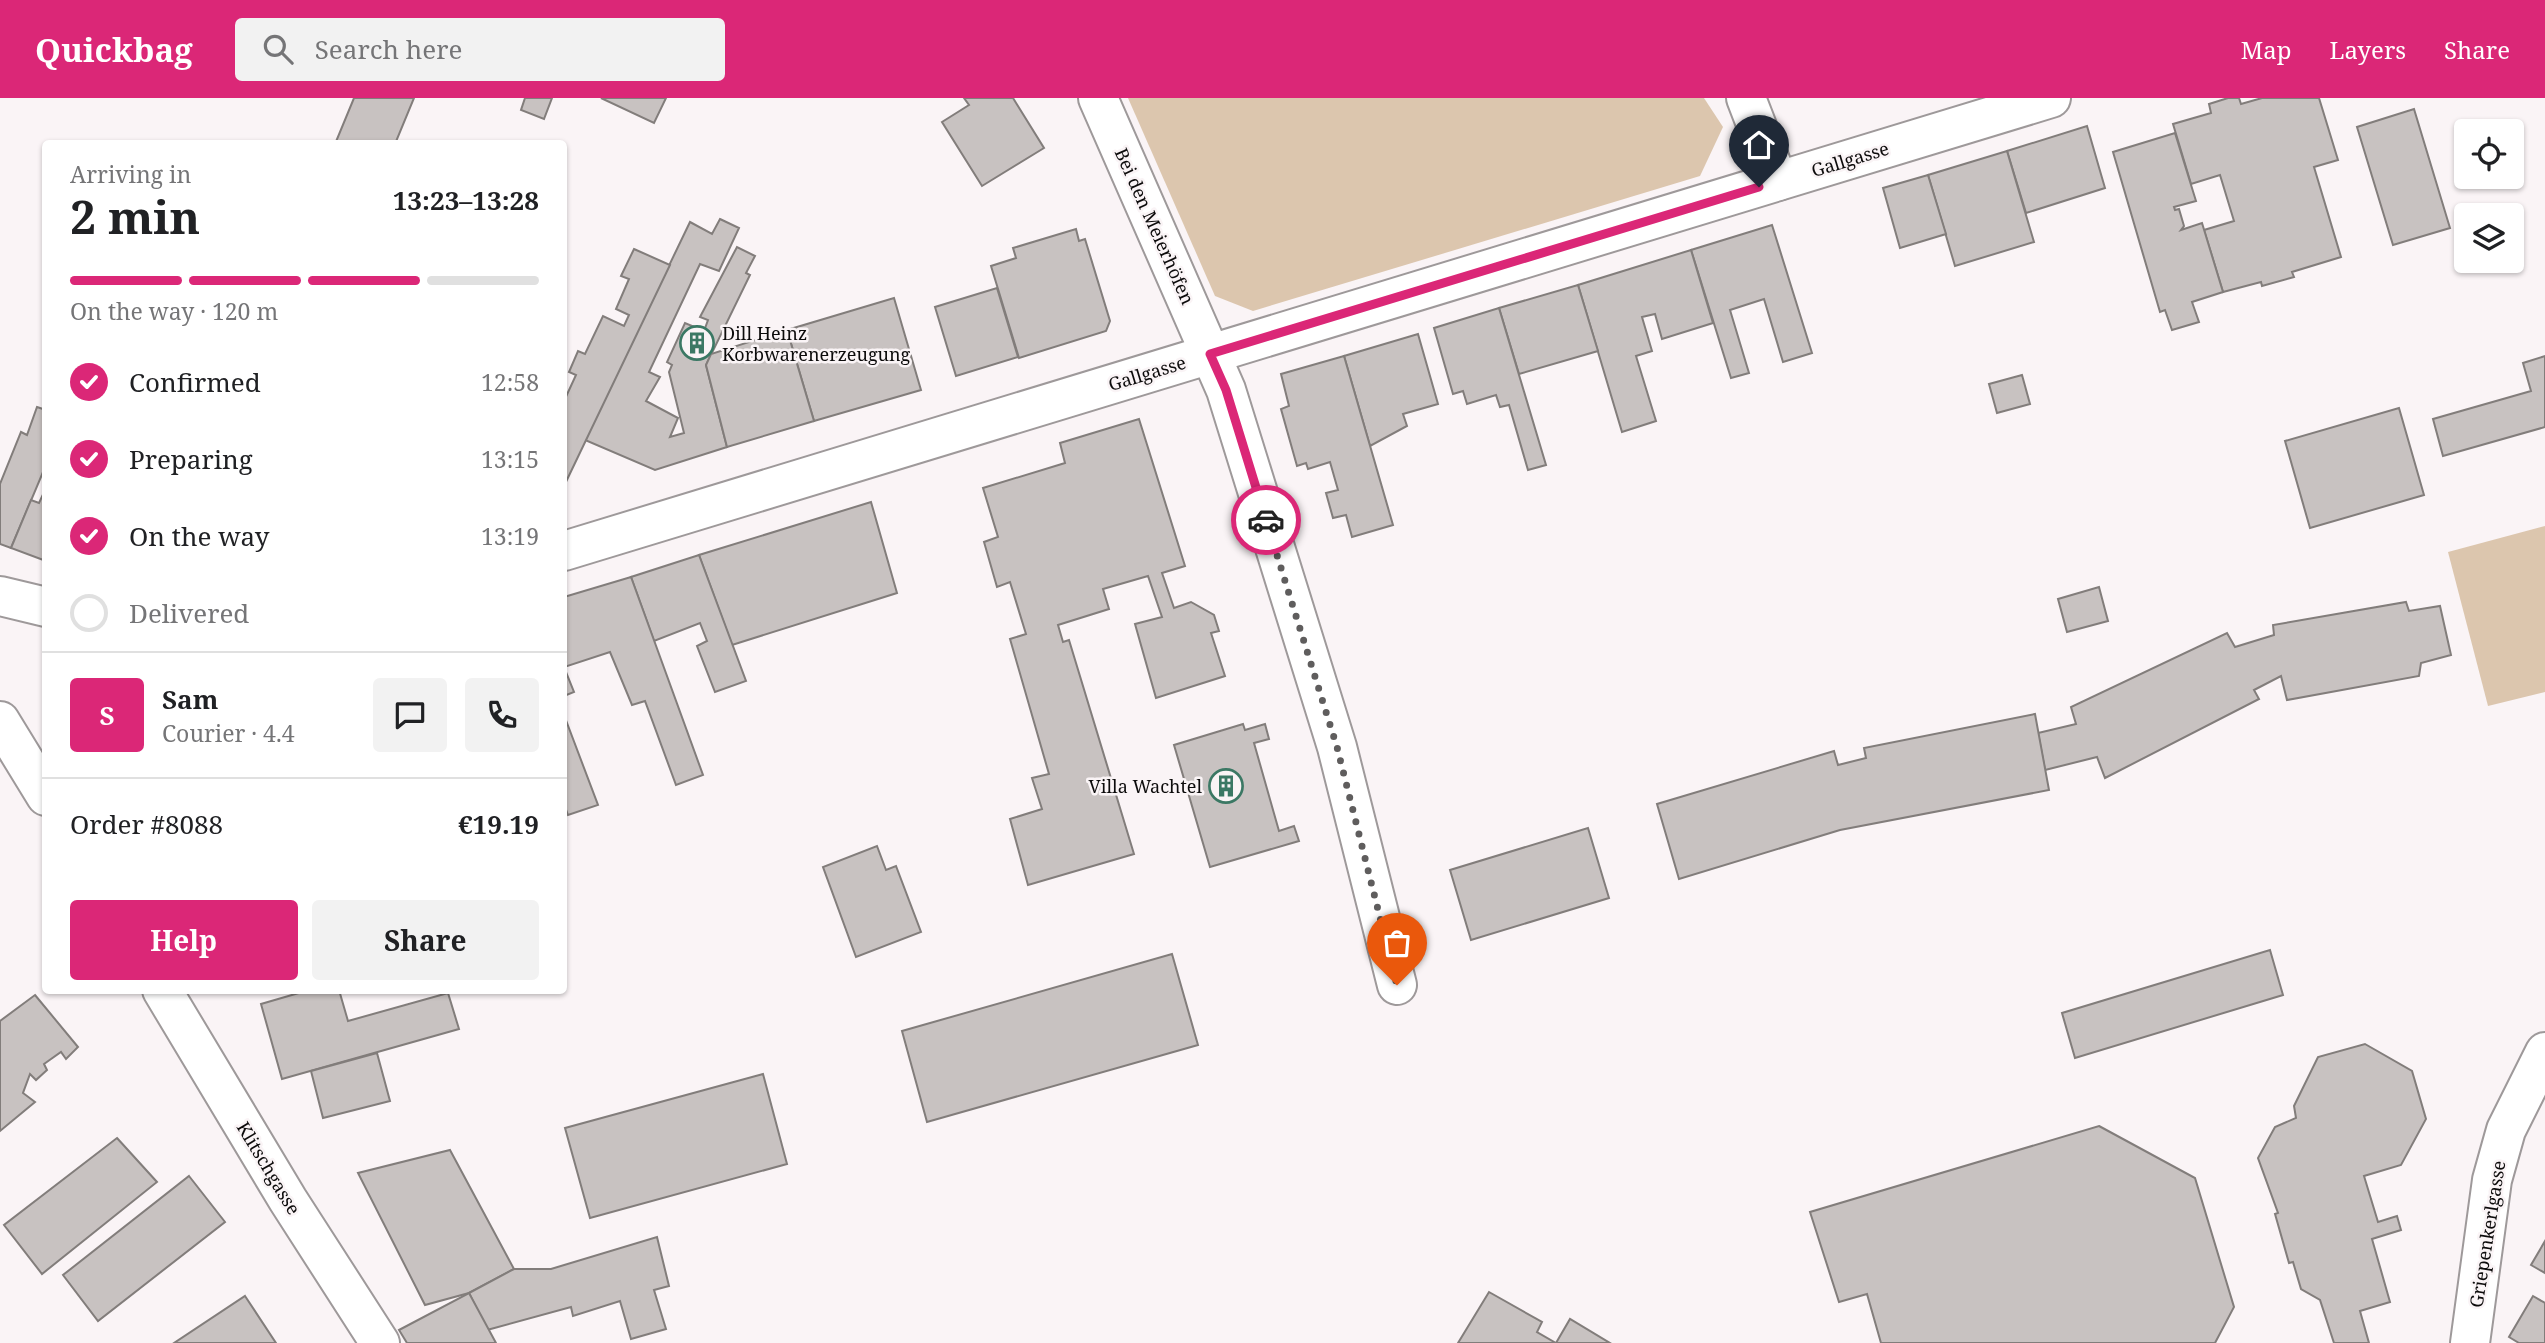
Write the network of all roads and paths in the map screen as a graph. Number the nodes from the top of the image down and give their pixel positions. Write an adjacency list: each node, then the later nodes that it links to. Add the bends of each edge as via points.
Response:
1 (1098, 98): 5 (street, Bei den Meierhöfen)
2 (1746, 98): 4 (street)
3 (2051, 98): 4 (street, Gallgasse)
4 (1778, 181): 5 (street, Gallgasse)
5 (1210, 354): 6 (street, Gallgasse); 11 (street, Bei den Meierhöfen, via 1226,390 1337,747)
6 (567, 550)
7 (0, 596): 8 (street)
8 (42, 606)
9 (0, 721): 10 (street)
10 (42, 789)
11 (1397, 985)
12 (164, 994): 14 (street, Klitschgasse)
13 (2545, 1052): 15 (street, Griepenkerlgasse, via 2506,1130 2492,1180)
14 (380, 1343)
15 (2470, 1343)

